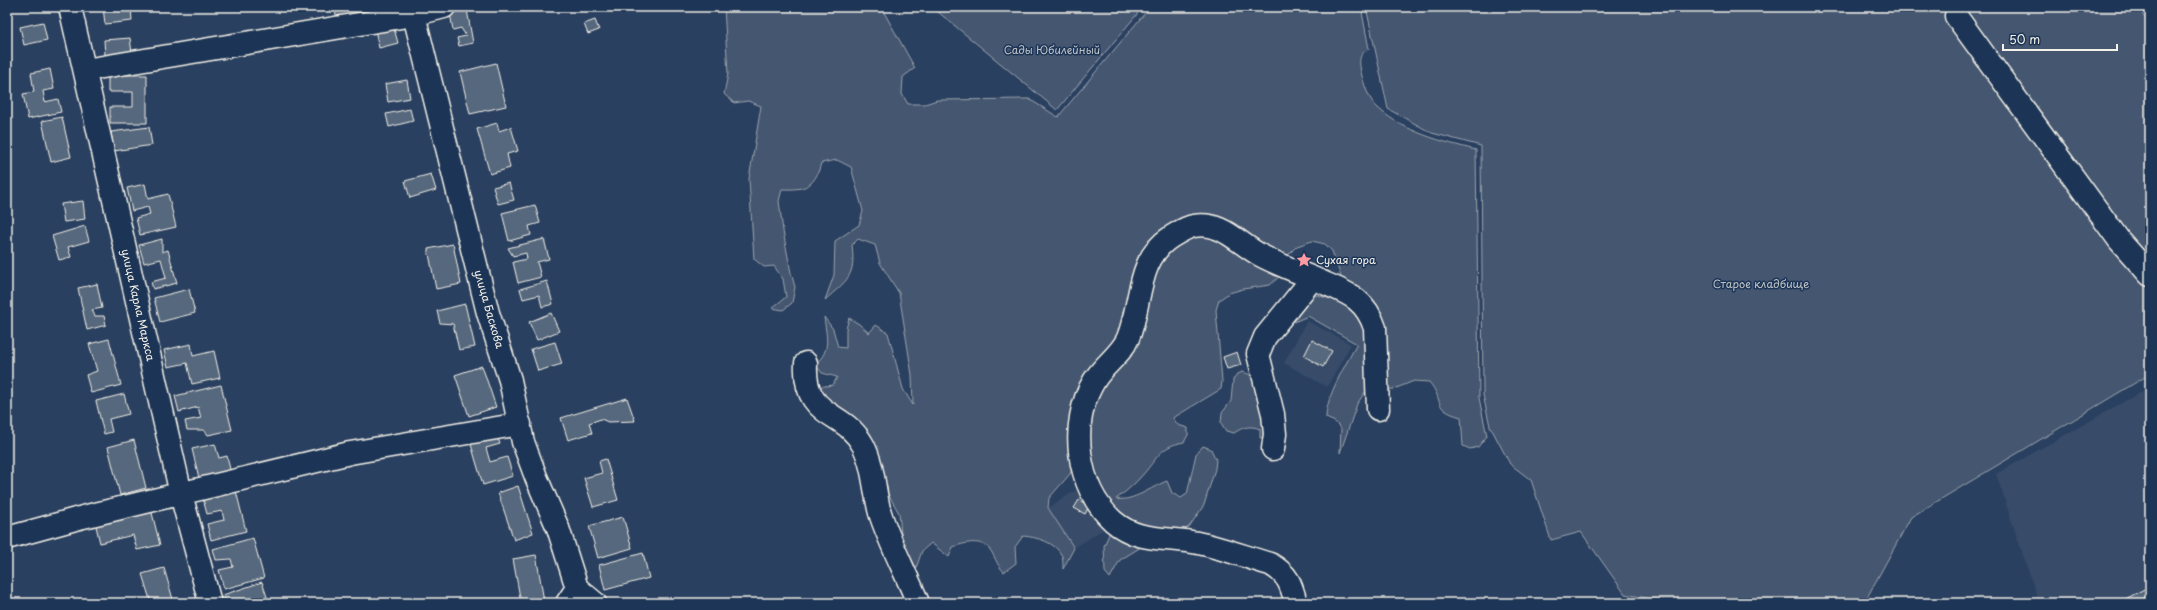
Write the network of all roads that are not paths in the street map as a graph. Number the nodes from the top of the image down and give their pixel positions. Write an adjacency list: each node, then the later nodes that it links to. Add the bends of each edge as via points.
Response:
1 (70, 7): 5 (street, улица Карла Маркса)
2 (444, 7): 3 (street)
3 (413, 11): 5 (street); 10 (street, улица Баскова, via 488,313 510,380)
4 (1956, 16): 6 (street, via 2118,240)
5 (85, 70): 12 (street, улица Карла Маркса)
6 (2150, 275)
7 (1313, 278): 9 (street, via 1360,301 1372,317 1375,328); 11 (street, via 1265,337 1258,354 1273,414); 18 (street, via 1254,252 1222,230 1209,226 1193,226 1164,242 1153,254 1146,268 1128,338 1104,366 1087,396 1081,417 1079,439 1080,459 1087,482 1103,510 1114,522 1141,537 1193,542 1270,564 1287,578)
8 (806, 363): 17 (street, via 806,381 814,400 851,431 863,445 881,515)
9 (1378, 409)
10 (520, 424): 12 (street, via 350,453); 14 (street, улица Баскова, via 529,459 558,528)
11 (1273, 449)
12 (181, 494): 13 (street); 15 (street, улица Карла Маркса)
13 (7, 538)
14 (572, 596): 16 (street)
15 (210, 603)
16 (596, 603)
17 (918, 603)
18 (1296, 603)

